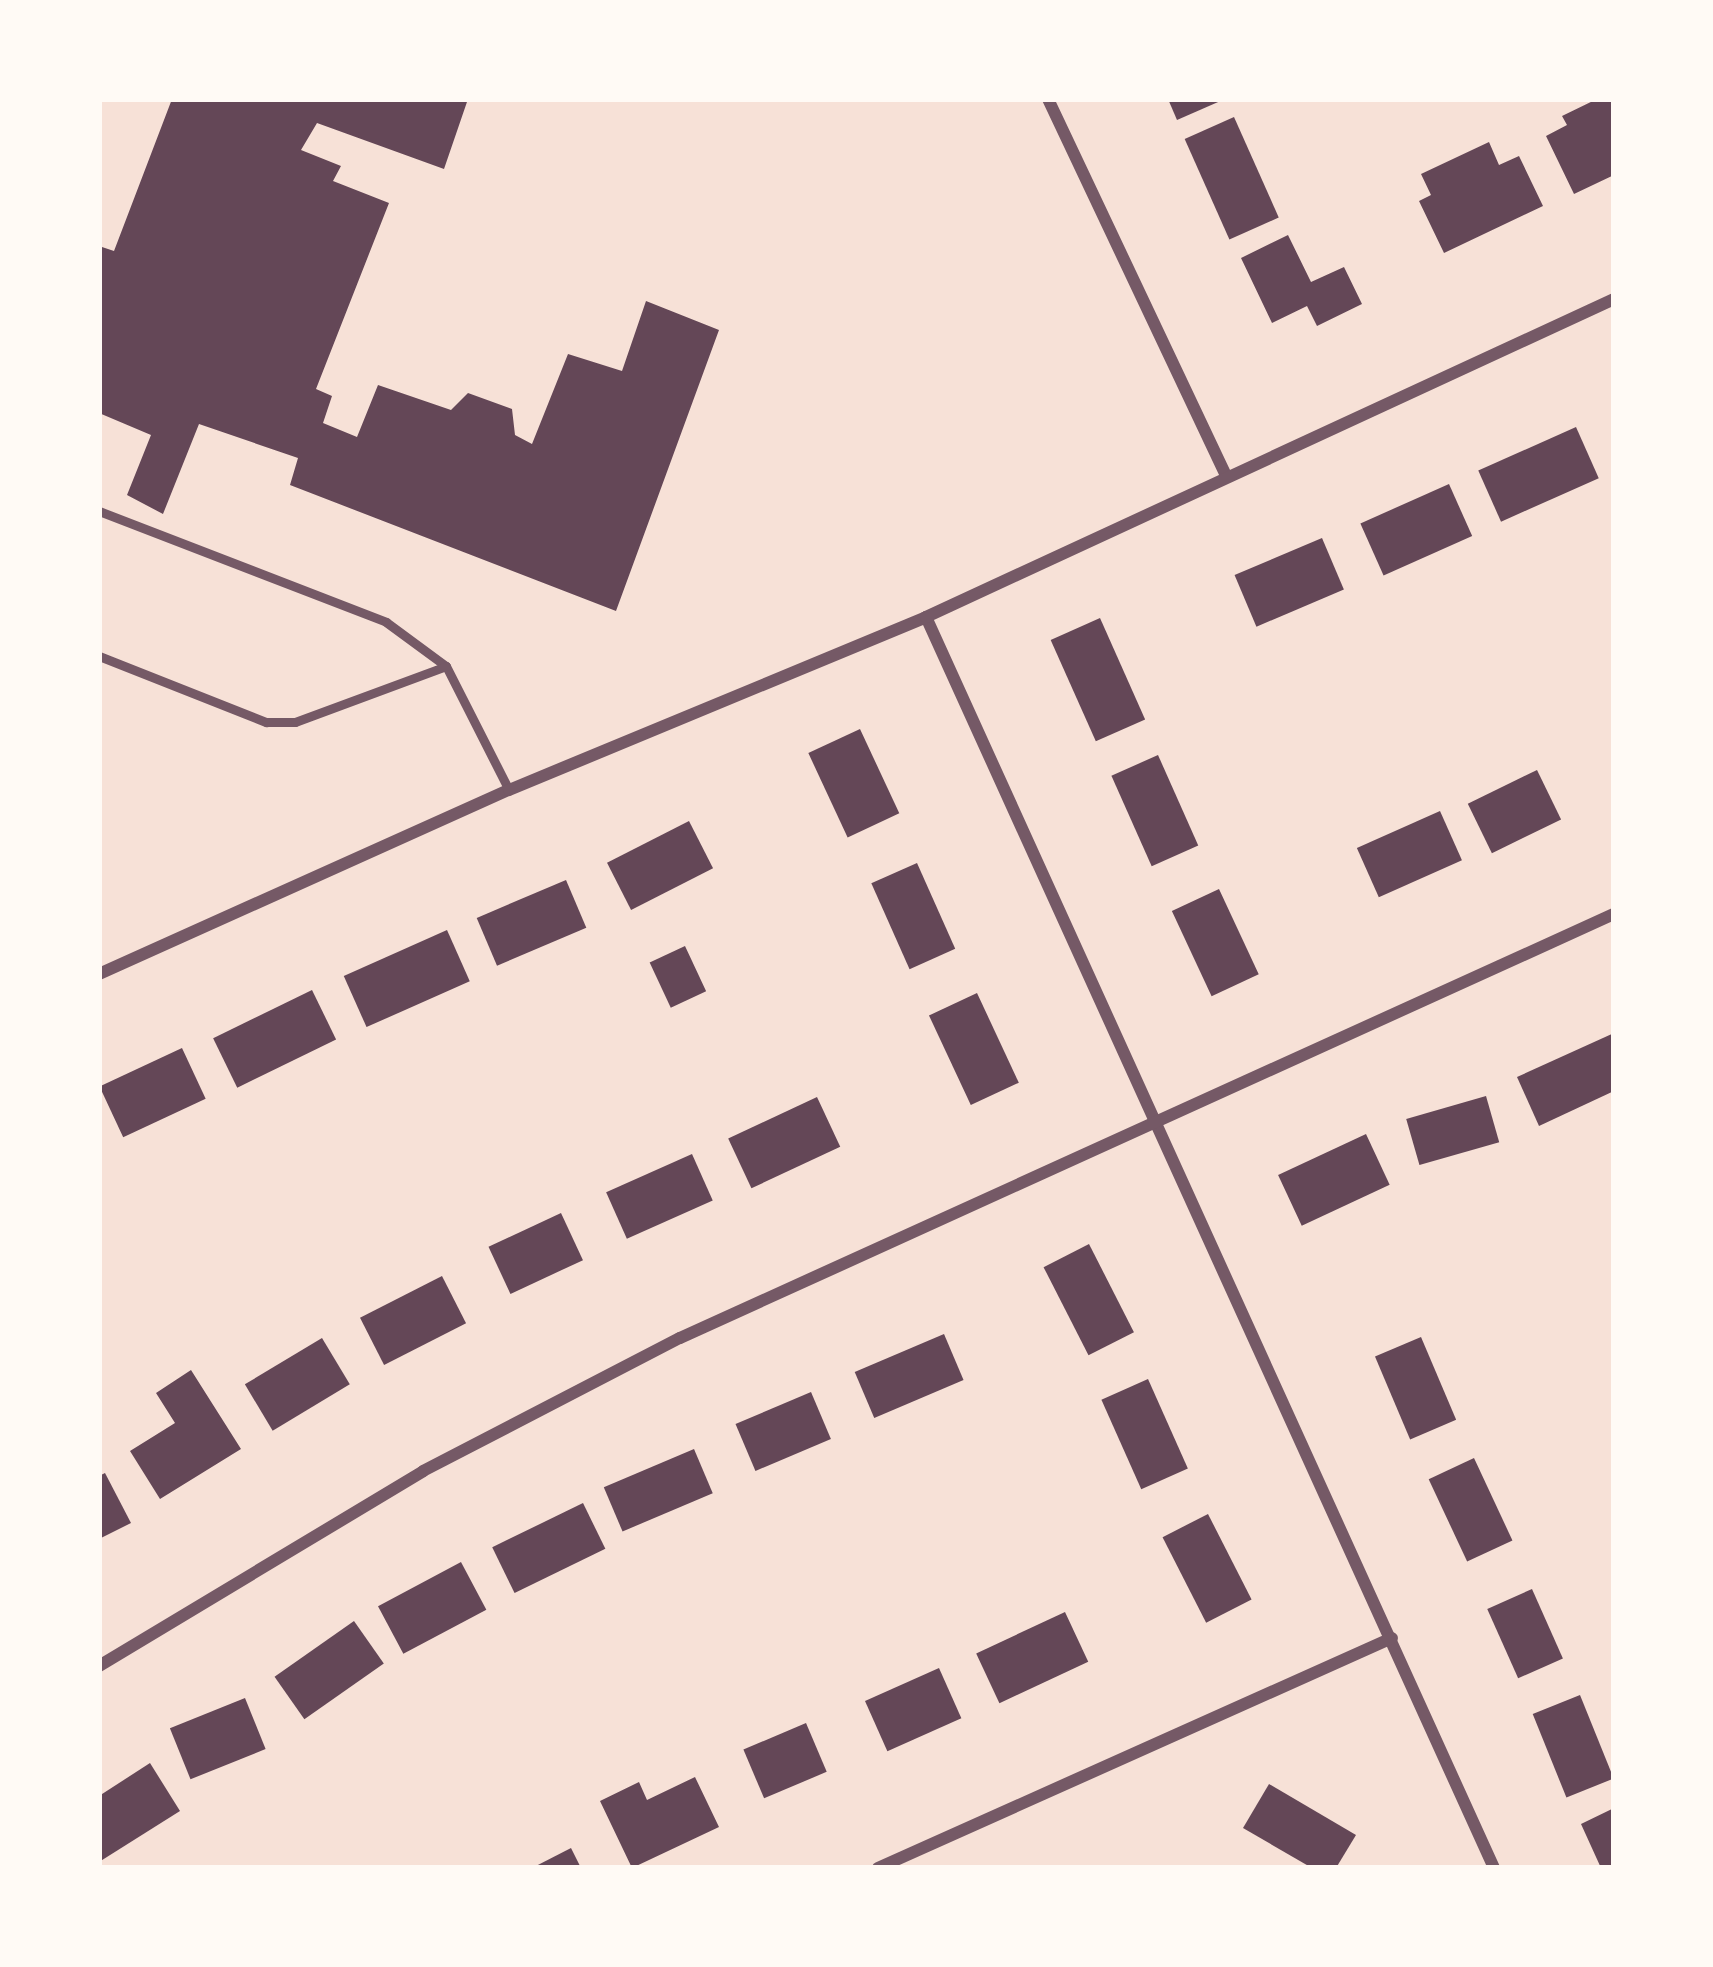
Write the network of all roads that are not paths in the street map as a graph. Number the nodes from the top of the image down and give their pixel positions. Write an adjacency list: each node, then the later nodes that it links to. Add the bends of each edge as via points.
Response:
1 (1048, 99): 3 (street)
2 (1614, 298): 3 (street)
3 (1226, 475): 5 (street)
4 (99, 512): 7 (lane, via 386,622)
5 (926, 617): 8 (street); 11 (street)
6 (99, 656): 7 (lane, via 266,722 295,722)
7 (446, 666): 8 (lane)
8 (509, 790): 10 (street)
9 (1614, 914): 11 (street)
10 (99, 974)
11 (1150, 1122): 12 (street); 13 (street, via 593,1381 424,1471)
12 (1392, 1638): 14 (street); 15 (street)
13 (99, 1666)
14 (878, 1868)
15 (1494, 1868)

